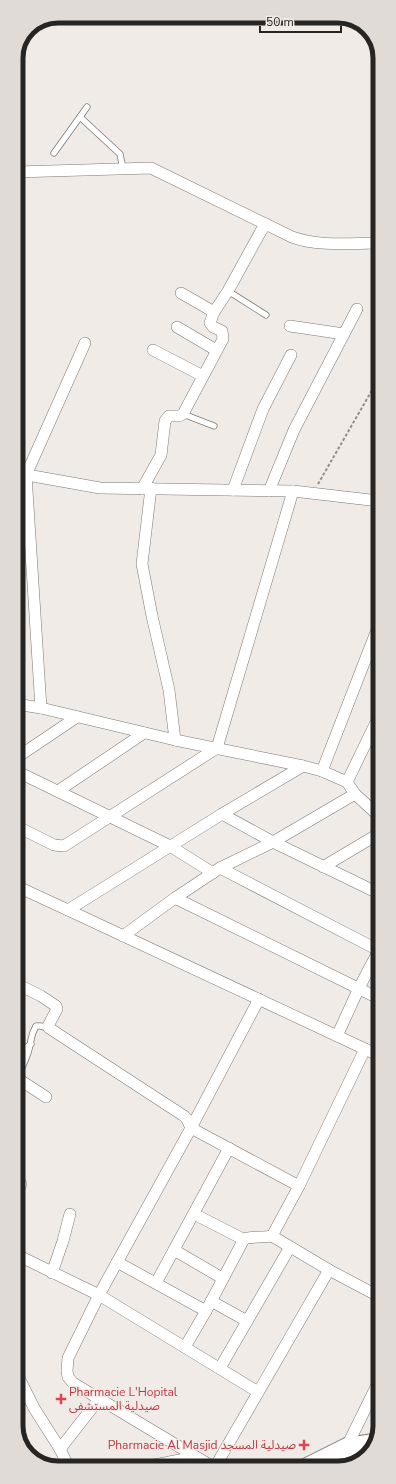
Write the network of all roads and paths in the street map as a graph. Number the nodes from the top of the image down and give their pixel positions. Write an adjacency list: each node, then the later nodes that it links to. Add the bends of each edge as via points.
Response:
1 (87, 107): 2 (lane)
2 (80, 117): 3 (lane); 4 (lane, via 120,154)
3 (54, 153)
4 (123, 169): 5 (street); 6 (street, via 151,168)
5 (23, 172)
6 (266, 224): 7 (street, via 304,242); 8 (street)
7 (373, 243)
8 (228, 290): 11 (street); 12 (lane)
9 (181, 293): 11 (street)
10 (357, 309): 15 (street)
11 (214, 312): 18 (street, via 210,323 222,331 223,338)
12 (266, 315)
13 (290, 326): 15 (street)
14 (177, 327): 18 (street)
15 (344, 334): 28 (street, via 294,430)
16 (85, 343): 24 (street)
17 (153, 350): 20 (street)
18 (216, 350): 20 (street)
19 (291, 355): 27 (street, via 263,409)
20 (203, 376): 22 (street)
21 (373, 388): 30 (path)
22 (183, 414): 23 (lane); 26 (street, via 169,416 165,421 161,455)
23 (214, 426)
24 (23, 470)
25 (23, 474): 26 (street, via 100,488)
26 (147, 488): 27 (street); 39 (street, via 142,564 169,690)
27 (233, 490): 28 (street)
28 (269, 491): 29 (street)
29 (294, 491): 30 (street); 40 (street)
30 (312, 494): 32 (street)
31 (23, 497): 35 (street)
32 (373, 500)
33 (373, 640): 43 (street)
34 (23, 705): 35 (street)
35 (41, 708): 36 (street)
36 (77, 717): 38 (street); 41 (street)
37 (373, 728): 45 (street)
38 (144, 733): 39 (street); 46 (street)
39 (175, 740): 40 (street)
40 (217, 748): 42 (street); 50 (street)
41 (23, 753)
42 (303, 766): 43 (street); 49 (street)
43 (322, 771): 45 (street)
44 (23, 774): 46 (street)
45 (347, 782): 47 (street)
46 (58, 791): 50 (street)
47 (355, 794): 48 (street); 53 (street)
48 (373, 811)
49 (222, 814): 53 (street); 54 (street)
50 (110, 817): 51 (street, via 64,846 54,845); 54 (street)
51 (23, 830)
52 (373, 837): 55 (street)
53 (273, 842): 55 (street); 56 (street)
54 (170, 846): 56 (street); 60 (street)
55 (323, 867): 58 (street)
56 (217, 871): 59 (street); 62 (street)
57 (23, 889): 60 (street)
58 (373, 891)
59 (175, 898): 61 (street); 65 (street)
60 (68, 910): 61 (street)
61 (123, 936): 67 (street)
62 (373, 947)
63 (373, 961): 65 (street)
64 (23, 987): 68 (street, via 56,1006)
65 (359, 988): 66 (street); 69 (street)
66 (373, 995)
67 (259, 999): 69 (street); 77 (street)
68 (49, 1028): 70 (lane, via 36,1026 31,1034); 77 (street, via 184,1116)
69 (337, 1036): 72 (street)
70 (30, 1044): 71 (lane); 74 (lane)
71 (23, 1049)
72 (365, 1049): 73 (street); 79 (street)
73 (373, 1053)
74 (23, 1066)
75 (23, 1082): 76 (street)
76 (46, 1097)
77 (191, 1128): 78 (street); 87 (street)
78 (229, 1148): 79 (street); 81 (street)
79 (299, 1186): 82 (street)
80 (70, 1214): 89 (street)
81 (194, 1214): 83 (street); 85 (street)
82 (272, 1236): 83 (street); 84 (street)
83 (244, 1239): 90 (street)
84 (290, 1247): 88 (street); 95 (street)
85 (174, 1250): 90 (street); 91 (street)
86 (23, 1258): 89 (street)
87 (117, 1262): 91 (street); 93 (street)
88 (329, 1270): 92 (street); 99 (street)
89 (52, 1272): 93 (street)
90 (222, 1278): 94 (street)
91 (156, 1283): 94 (street)
92 (373, 1293)
93 (99, 1295): 96 (street); 101 (street, via 68,1358 67,1371 72,1383)
94 (208, 1306): 95 (street); 96 (street)
95 (248, 1321): 97 (street)
96 (185, 1347): 97 (street)
97 (220, 1368): 99 (street)
98 (23, 1386): 104 (street)
99 (258, 1392): 110 (street)
100 (373, 1393): 103 (street)
101 (99, 1399): 104 (street); 105 (street)
102 (368, 1443): 103 (street)
103 (347, 1446): 106 (street); 111 (street)
104 (60, 1449): 107 (street)
105 (195, 1457): 108 (street); 109 (street)
106 (342, 1460)
107 (66, 1461)
108 (175, 1461)
109 (203, 1461)
110 (218, 1461)
111 (317, 1461)

